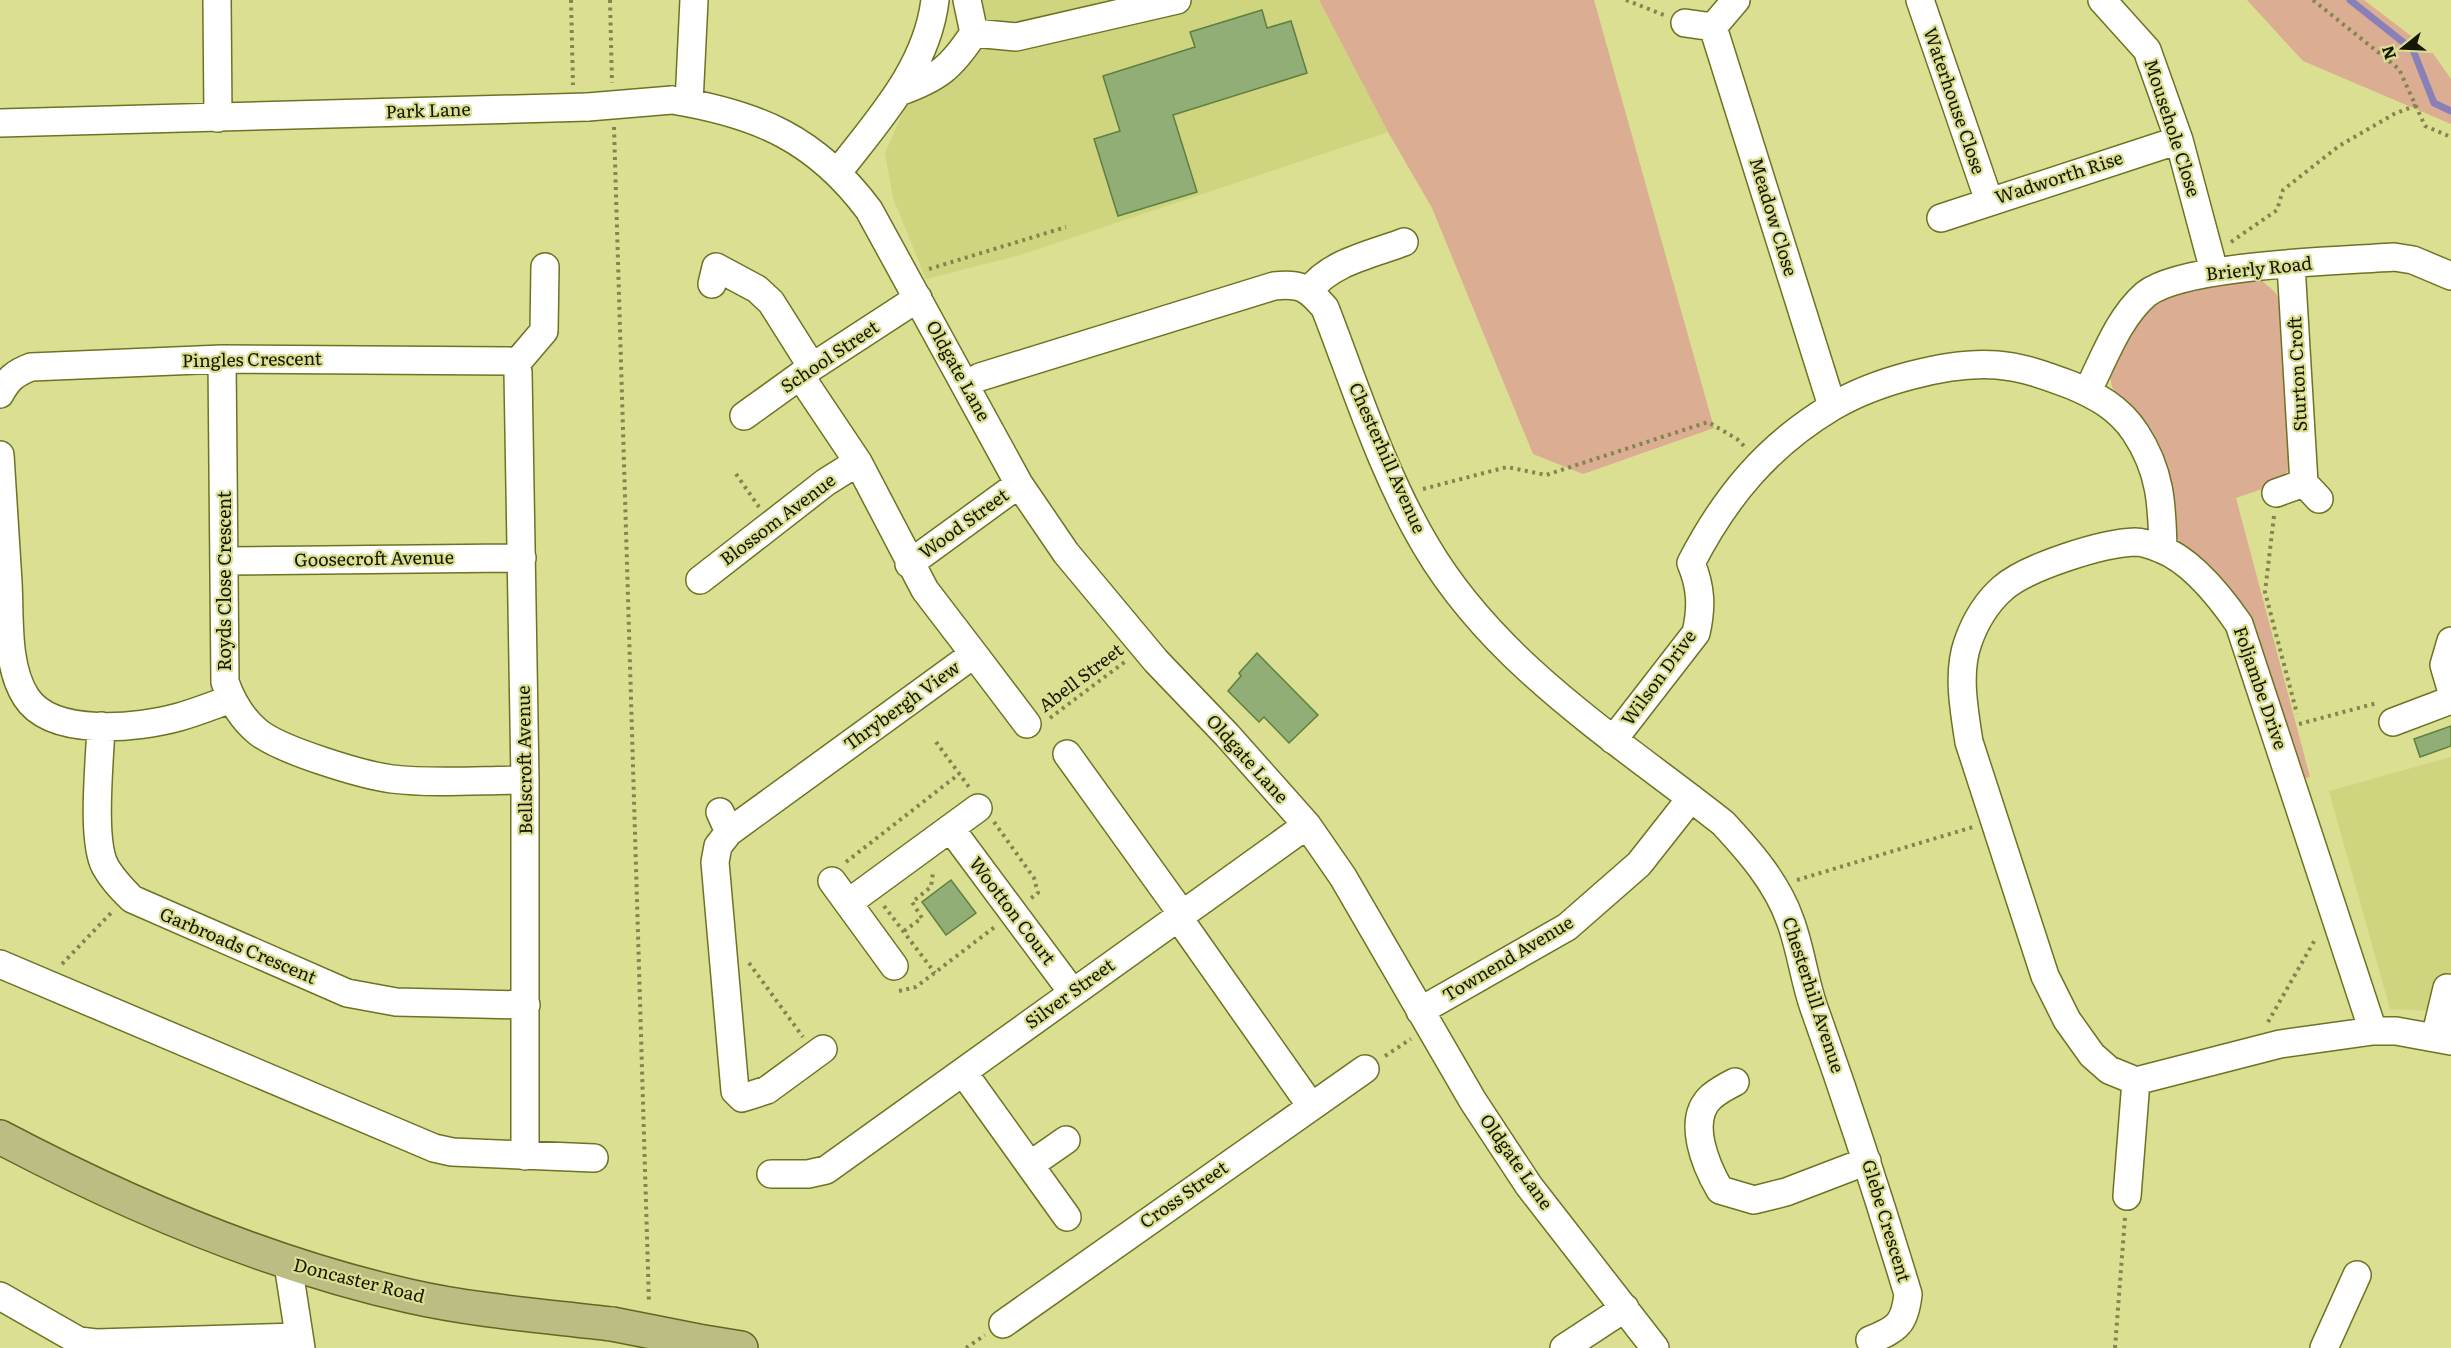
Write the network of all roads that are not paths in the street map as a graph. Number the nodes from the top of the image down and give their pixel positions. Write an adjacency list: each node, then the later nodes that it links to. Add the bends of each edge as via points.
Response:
1 (217, 0): 14 (street)
2 (694, 0): 13 (street)
3 (935, 0): 12 (street, via 920,57)
4 (967, 0): 11 (street)
5 (1177, 0): 11 (street, via 1016,37)
6 (1736, 0): 10 (street)
7 (1920, 0): 18 (street, Waterhouse Close)
8 (2102, 0): 16 (street, Mousehole Close, via 2147,50)
9 (1685, 23): 10 (street)
10 (1713, 27): 34 (street, Meadow Close)
11 (975, 33): 12 (street, via 958,57 932,80)
12 (899, 92): 17 (street)
13 (681, 101): 14 (street, Park Lane, bridge); 17 (street, Park Lane, via 746,115 775,128)
14 (218, 118): 15 (street, Park Lane)
15 (0, 123)
16 (2179, 140): 18 (street, Wadworth Rise); 21 (street, Mousehole Close)
17 (838, 172): 27 (street, Oldgate Lane, via 868,210)
18 (1989, 201): 19 (street, Wadworth Rise)
19 (1941, 218)
20 (1404, 242): 26 (street, via 1332,269 1318,278)
21 (2211, 261): 22 (street, Brierly Road); 32 (street, Brierly Road, via 2148,293 2128,313)
22 (2291, 266): 24 (street, Brierly Road, via 2394,257 2413,260); 39 (street, Sturton Croft, via 2312,491)
23 (545, 267): 29 (street, via 544,331)
24 (2451, 276)
25 (712, 284): 30 (street, Thrybergh View, via 716,267 758,289 771,302)
26 (1310, 290): 31 (street, via 1291,284 1274,286); 54 (street, Chesterhill Avenue, via 1325,308 1399,495 1427,548 1473,610 1544,684)
27 (918, 298): 30 (street, School Street); 31 (street, Oldgate Lane)
28 (222, 359): 29 (street, Pingles Crescent, via 367,358); 33 (street, Pingles Crescent, via 31,367 16,373); 42 (street, Royds Close Crescent)
29 (515, 365): 41 (street, Bellscroft Avenue)
30 (806, 372): 35 (street, School Street); 37 (street, Thrybergh View)
31 (966, 384): 38 (street, Oldgate Lane)
32 (2087, 392): 34 (street, Wilson Drive, via 2037,372 1996,365 1950,368 1887,383); 40 (street, Wilson Drive, via 2114,407 2136,433 2152,464 2162,494)
33 (0, 394)
34 (1832, 406): 54 (street, Wilson Drive, via 1761,462 1722,506 1691,563 1700,584 1701,613 1696,633)
35 (744, 416)
36 (0, 455): 45 (street)
37 (858, 462): 43 (street, Thrybergh View); 44 (street, Blossom Avenue)
38 (1019, 484): 43 (street, Wood Street); 59 (street, Oldgate Lane, via 1066,553 1145,647)
39 (2276, 494)
40 (2163, 549): 70 (street, Foljambe Drive, via 2221,597 2240,624); 75 (street, Foljambe Drive, via 2137,542 2100,547 2023,573 1982,612 1967,643 1963,676 1969,742 2045,976 2067,1020 2092,1055 2109,1070)
41 (522, 558): 42 (street, Goosecroft Avenue); 56 (street, Bellscroft Avenue)
42 (226, 561): 49 (street, Royds Close Crescent, via 225,682)
43 (909, 564): 47 (street, Thrybergh View)
44 (699, 577)
45 (6, 637): 53 (street, via 17,680 41,714 61,723)
46 (2451, 640): 48 (street, via 2444,665)
47 (974, 654): 52 (street); 72 (street, Thrybergh View, via 724,822 716,862 735,1091 742,1098 767,1090)
48 (2451, 689)
49 (231, 699): 53 (street, via 181,717); 56 (street, Royds Close Crescent, via 259,733 345,767 391,779)
50 (2451, 700): 51 (street)
51 (2386, 712)
52 (1035, 724)
53 (101, 726): 68 (street, Garbroads Crescent, via 99,843 104,865 128,895 347,993 396,1002)
54 (1613, 740): 57 (street, Chesterhill Avenue)
55 (1067, 754): 63 (street)
56 (525, 780): 68 (street, Bellscroft Avenue)
57 (1691, 798): 69 (street, Townend Avenue, via 1639,864 1567,927); 78 (street, Chesterhill Avenue, via 1723,823 1748,851 1790,919 1811,1002)
58 (978, 808): 60 (street)
59 (1307, 825): 63 (street, Silver Street); 69 (street, Oldgate Lane, via 1343,877)
60 (951, 829): 62 (street); 67 (street, Wootton Court)
61 (832, 881): 62 (street)
62 (848, 903): 65 (street)
63 (1180, 916): 67 (street, Silver Street); 77 (street)
64 (0, 964): 81 (street, via 403,1137 452,1152)
65 (894, 966)
66 (2447, 988): 71 (street)
67 (1072, 993): 74 (street, Silver Street)
68 (526, 1005): 81 (street, Bellscroft Avenue)
69 (1425, 1019): 91 (street, Oldgate Lane, via 1529,1186)
70 (2373, 1031): 71 (street); 75 (street, via 2280,1044)
71 (2443, 1039)
72 (819, 1052)
73 (1365, 1069): 77 (street, Cross Street)
74 (963, 1072): 84 (street); 85 (street, Silver Street, via 825,1170)
75 (2136, 1081): 86 (street)
76 (1735, 1082): 83 (street, via 1710,1098 1699,1119 1701,1143 1720,1190 1754,1200)
77 (1311, 1106): 92 (street, Cross Street)
78 (1855, 1119): 83 (street, Glebe Crescent)
79 (0, 1137): 88 (main road, Doncaster Road, via 128,1198)
80 (1066, 1140): 84 (street)
81 (512, 1155): 82 (street)
82 (594, 1158)
83 (1867, 1161): 93 (street, Glebe Crescent, via 1908,1294 1906,1314 1899,1325)
84 (1030, 1165): 87 (street)
85 (771, 1174)
86 (2127, 1196)
87 (1067, 1217)
88 (288, 1264): 94 (street); 95 (main road, Doncaster Road, bridge, via 411,1297 612,1324)
89 (2357, 1275): 98 (street)
90 (0, 1296): 94 (street, via 79,1341)
91 (1625, 1308): 96 (street); 97 (street, Oldgate Lane)
92 (1003, 1324)
93 (1870, 1340)
94 (300, 1343)
95 (741, 1348)
96 (1564, 1348)
97 (1655, 1348)
98 (2324, 1348)

